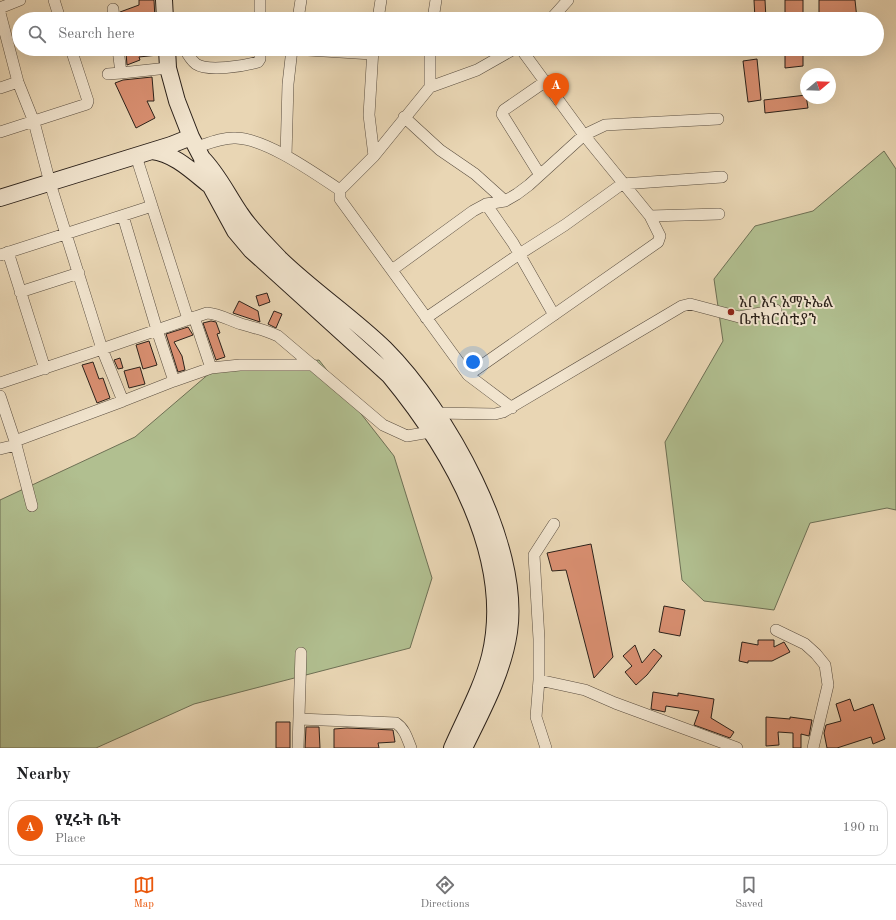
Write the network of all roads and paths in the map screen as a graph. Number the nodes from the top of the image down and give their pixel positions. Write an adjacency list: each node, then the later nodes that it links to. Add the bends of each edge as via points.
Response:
1 (20, 0): 9 (street)
2 (54, 0): 10 (street)
3 (164, 0): 11 (main road)
4 (260, 0): 12 (street)
5 (301, 0): 13 (street)
6 (381, 0): 14 (street)
7 (436, 0): 15 (street)
8 (568, 0): 16 (street)
9 (0, 8)
10 (58, 12)
11 (165, 12)
12 (260, 12)
13 (299, 12)
14 (379, 12)
15 (434, 12)
16 (557, 12)
17 (0, 13): 32 (street)
18 (73, 56): 37 (street, via 87,104)
19 (119, 56): 29 (street)
20 (167, 56): 28 (main road)
21 (188, 56): 22 (street, via 197,65 215,68 258,62)
22 (260, 56)
23 (291, 56): 42 (street)
24 (372, 56): 43 (street, via 369,115)
25 (430, 56): 33 (street)
26 (502, 56): 33 (street, via 477,70)
27 (526, 56): 31 (street)
28 (168, 68): 29 (street); 40 (main road)
29 (121, 73): 30 (street)
30 (108, 74)
31 (546, 81): 39 (street); 44 (street, via 502,114)
32 (18, 82): 34 (street); 37 (street)
33 (430, 87): 35 (street)
34 (0, 88)
35 (404, 117): 43 (street); 51 (street, via 440,150 475,174)
36 (718, 119): 39 (street, via 605,125)
37 (34, 122): 38 (street); 46 (street)
38 (0, 132)
39 (584, 136): 44 (street); 48 (street)
40 (197, 147): 41 (main road); 42 (street, via 234,137 246,139); 47 (main road); 68 (main road, via 251,229)
41 (144, 153): 46 (main road); 47 (main road, via 161,152 191,170); 53 (street)
42 (286, 156): 49 (street)
43 (374, 156): 49 (street)
44 (540, 175): 51 (street)
45 (722, 177): 48 (street)
46 (50, 183): 50 (main road); 57 (street)
47 (208, 184): 68 (main road, via 235,231 252,250)
48 (622, 184): 56 (street); 59 (street, via 565,225)
49 (340, 190): 60 (street, via 340,199)
50 (0, 198)
51 (505, 201): 52 (street)
52 (486, 204): 59 (street); 60 (street)
53 (152, 206): 55 (street); 65 (street)
54 (719, 214): 56 (street)
55 (123, 216): 57 (street); 67 (street)
56 (650, 216): 64 (street, via 660,233 658,242)
57 (66, 232): 58 (street); 61 (street)
58 (4, 254): 62 (street)
59 (518, 254): 64 (street); 66 (street)
60 (392, 270): 66 (street)
61 (79, 273): 62 (street); 69 (street)
62 (20, 292): 72 (street)
63 (776, 310): 78 (street, via 739,317 690,304 682,306)
64 (554, 315): 73 (street)
65 (191, 318): 67 (street); 70 (street, via 207,313 215,314 262,328 278,336); 71 (street)
66 (426, 318): 73 (street)
67 (157, 330): 69 (street); 74 (street)
68 (353, 331): 79 (main road, via 400,365); 80 (main road)
69 (102, 349): 72 (street); 77 (street)
70 (313, 366): 71 (street, via 240,365); 80 (street, via 383,425 407,436)
71 (211, 368): 74 (street)
72 (45, 369): 75 (street)
73 (468, 376): 78 (street)
74 (174, 381): 77 (street)
75 (0, 383)
76 (0, 396): 81 (street)
77 (123, 401): 81 (street)
78 (512, 408): 79 (street, via 495,414)
79 (435, 413): 80 (main road)
80 (437, 434): 85 (main road)
81 (15, 443): 82 (street); 83 (street)
82 (0, 449)
83 (32, 506)
84 (554, 524): 88 (street, via 534,555)
85 (492, 542): 93 (main road, via 496,599 493,641 483,678); 94 (main road, via 508,587 509,632 498,673)
86 (776, 630): 96 (street, via 805,644 816,654 826,670 828,684)
87 (302, 653): 89 (street)
88 (539, 680): 90 (street, via 536,717); 95 (street, via 585,690)
89 (299, 719): 91 (street); 92 (street, via 396,723 405,732)
90 (543, 745)
91 (298, 748)
92 (410, 748)
93 (452, 748)
94 (464, 748)
95 (738, 748)
96 (813, 748)

